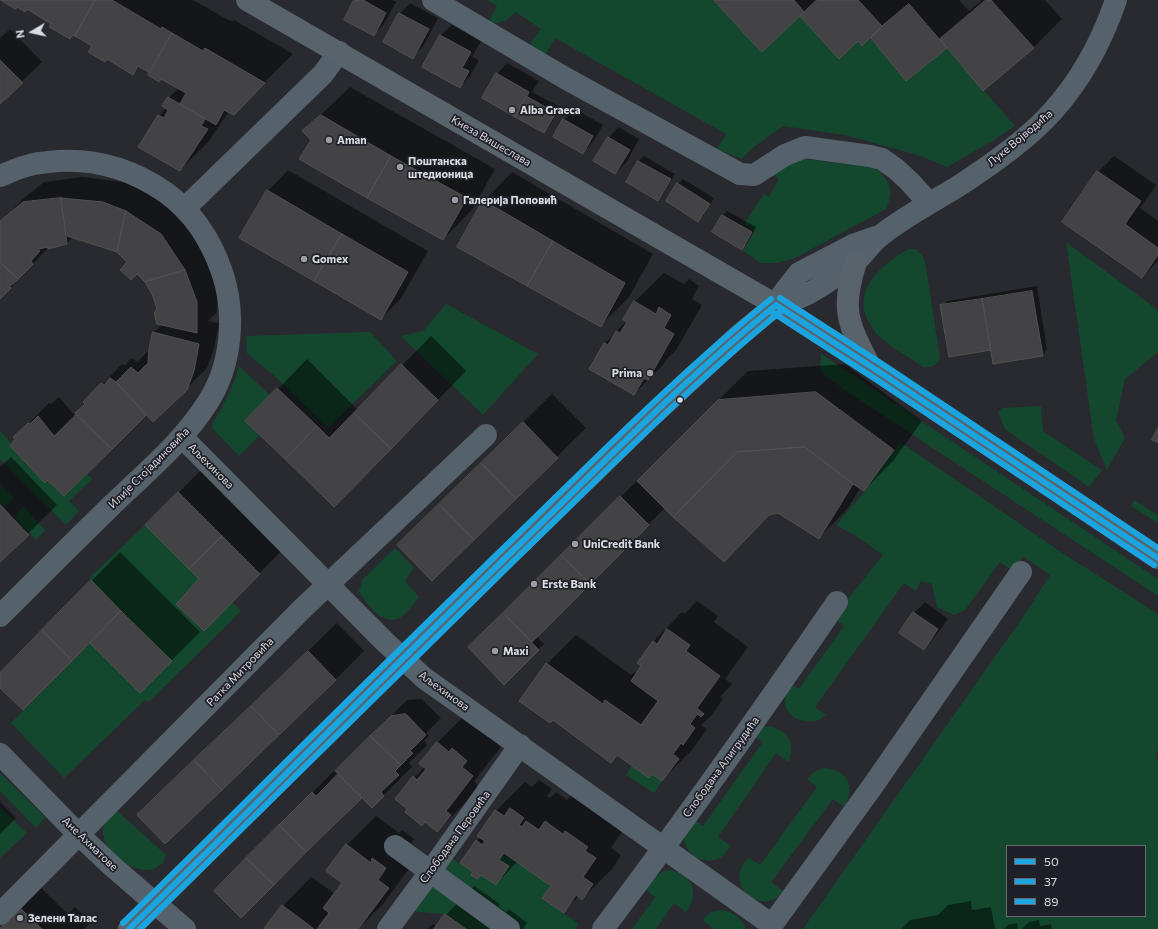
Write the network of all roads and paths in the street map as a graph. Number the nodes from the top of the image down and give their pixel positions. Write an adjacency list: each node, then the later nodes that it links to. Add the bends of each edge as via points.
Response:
1 (247, 0): 4 (main road, Кнеза Вишеслава)
2 (433, 0): 6 (street, via 565,78 740,174 754,175 785,155 805,147 870,156 882,159 896,169)
3 (1116, 0): 6 (street, Луке Војводића, via 1097,48 1077,81 1051,113 999,158)
4 (339, 52): 7 (street, via 322,74); 10 (main road, Кнеза Вишеслава)
5 (0, 176): 7 (street, Илије Стојадиновића, via 31,164 85,162 122,169 154,185)
6 (929, 203): 8 (street, Луке Војводића)
7 (185, 208): 13 (street, Илије Стојадиновића, via 202,229 216,254 225,280 230,323 226,358 219,380 210,400)
8 (879, 236): 9 (street, Луке Војводића); 10 (street, Луке Војводића, via 853,245 799,274)
9 (856, 262): 10 (street, Луке Војводића, via 805,296); 11 (main road, via 848,295 848,318)
10 (776, 305): 11 (main road, Кнеза Вишеслава); 19 (main road, via 738,336 644,423)
11 (870, 365): 14 (main road, Кнеза Вишеслава)
12 (486, 435): 16 (street, Ратка Митровића)
13 (182, 437): 16 (street, Аљехинова); 18 (street, Илије Стојадиновића)
14 (1158, 558)
15 (1022, 572): 28 (street)
16 (328, 585): 19 (street, Аљехинова); 22 (street, Ратка Митровића)
17 (837, 602): 24 (street, Слободана Алигрудића, via 766,706)
18 (0, 616)
19 (402, 659): 20 (street, Аљехинова, via 424,678); 26 (main road)
20 (520, 745): 24 (street, Аљехинова); 25 (street, Слободана Перовића)
21 (0, 754): 22 (street, Ане Ахматове)
22 (79, 835): 26 (street, Ане Ахматове); 27 (street, Ратка Митровића)
23 (395, 846): 25 (street)
24 (663, 847): 28 (street, Аљехинова); 33 (street, Слободана Алигрудића)
25 (430, 872): 31 (street, Слободана Перовића); 32 (street)
26 (155, 903): 29 (main road); 30 (street, Ане Ахматове)
27 (0, 914)
28 (771, 927)
29 (129, 929)
30 (185, 929)
31 (388, 929)
32 (509, 929)
33 (603, 929)

